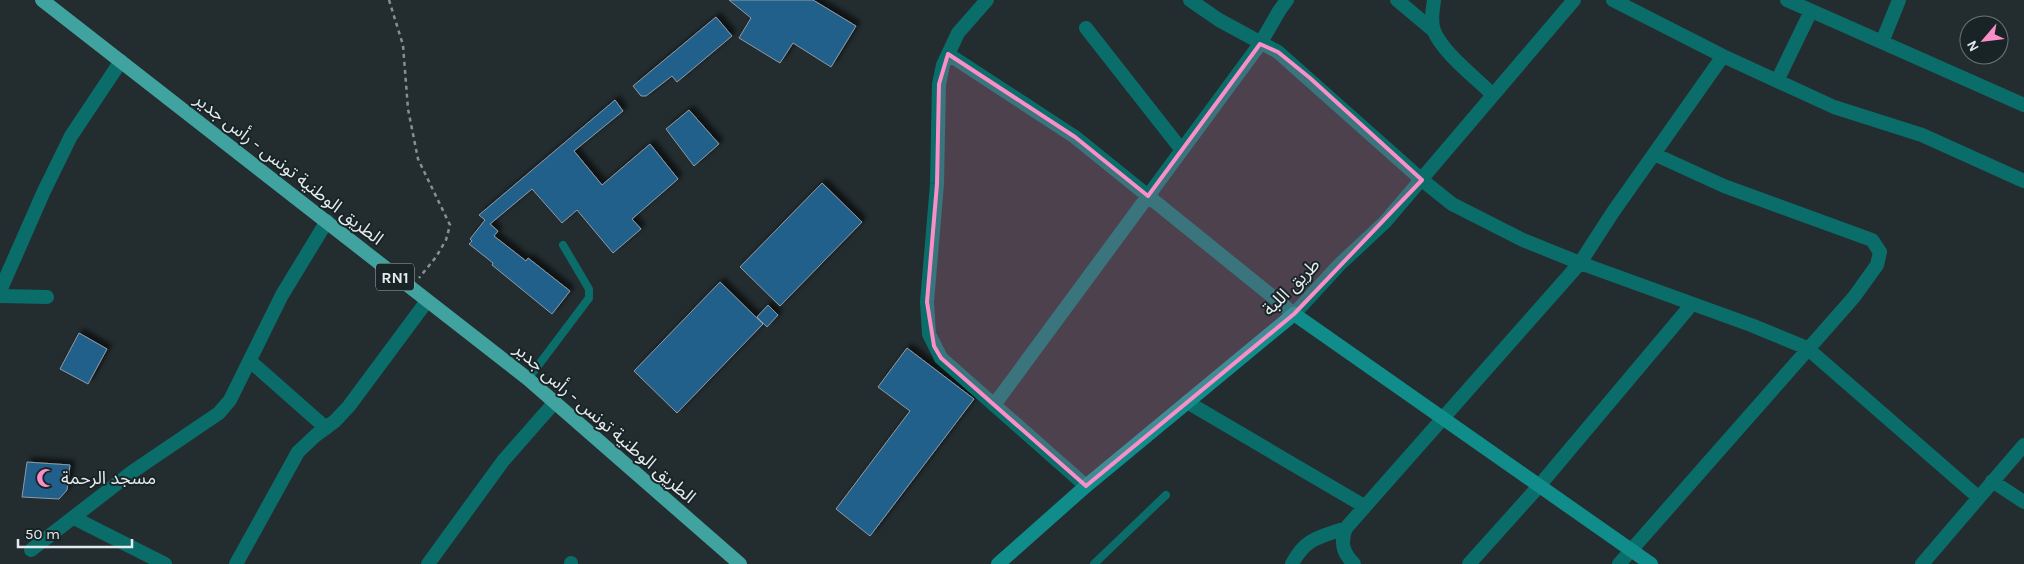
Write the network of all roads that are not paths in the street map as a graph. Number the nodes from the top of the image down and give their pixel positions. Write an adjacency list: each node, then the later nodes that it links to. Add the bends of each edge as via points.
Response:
1 (42, 0): 18 (main road, الطريق الوطنية تونس - رأس جدير / RN1)
2 (987, 0): 16 (street, via 958,33)
3 (1190, 0): 15 (street)
4 (1287, 0): 15 (street)
5 (1397, 0): 13 (street)
6 (1434, 0): 13 (street)
7 (1574, 0): 20 (street, طريق اللبة)
8 (1613, 0): 17 (street)
9 (1787, 0): 11 (street)
10 (1899, 0): 14 (street)
11 (1811, 11): 14 (street); 19 (street)
12 (1086, 28): 22 (street)
13 (1434, 31): 20 (street)
14 (1882, 42): 21 (street)
15 (1260, 44): 22 (street); 24 (street, via 1278,52 1310,78)
16 (948, 54): 26 (street, via 1075,137); 41 (street, via 939,84 929,334 941,358)
17 (1723, 56): 19 (street); 23 (street)
18 (122, 61): 27 (main road, الطريق الوطنية تونس - رأس جدير / RN1); 30 (street, via 71,136)
19 (1777, 81): 25 (street, via 1834,107 1922,135)
20 (1492, 94): 24 (street, طريق اللبة)
21 (2024, 105)
22 (1181, 149): 26 (street)
23 (1654, 154): 29 (street); 36 (street, via 1724,186 1872,240 1880,252 1877,266 1854,297)
24 (1422, 180): 29 (street, via 1452,204 1485,222); 35 (street, طريق اللبة)
25 (2024, 181)
26 (1148, 196): 35 (street); 41 (street)
27 (327, 222): 33 (main road, الطريق الوطنية تونس - رأس جدير / RN1); 37 (street, via 282,295)
28 (563, 245): 38 (lane, via 589,290 589,298)
29 (1580, 263): 34 (street); 42 (street)
30 (0, 291)
31 (0, 296): 32 (street)
32 (47, 297)
33 (428, 302): 38 (main road, الطريق الوطنية تونس - رأس جدير / RN1); 43 (street, via 349,406)
34 (1692, 304): 36 (street); 47 (street)
35 (1294, 314): 39 (main road, طريق اللبة); 42 (main road)
36 (1807, 348): 49 (street); 55 (street)
37 (250, 361): 43 (street); 52 (street, via 230,400 219,413 132,472)
38 (528, 379): 40 (main road, الطريق الوطنية تونس - رأس جدير / RN1)
39 (1187, 402): 46 (main road, طريق اللبة); 51 (street)
40 (554, 403): 58 (street, via 503,461); 59 (main road, الطريق الوطنية تونس - رأس جدير / RN1)
41 (994, 405): 46 (street)
42 (1443, 418): 47 (main road); 51 (street)
43 (326, 428): 57 (street, via 294,458)
44 (2024, 445): 45 (street)
45 (1992, 481): 49 (street); 50 (street)
46 (1086, 486): 60 (main road, طريق اللبة)
47 (1539, 486): 55 (main road); 64 (street)
48 (1166, 495): 61 (lane)
49 (1978, 498): 67 (street)
50 (2024, 502)
51 (1364, 506): 53 (street)
52 (74, 518): 54 (street); 56 (street)
53 (1346, 528): 62 (street, via 1309,541); 63 (street, via 1342,544)
54 (31, 550)
55 (1631, 550): 65 (street); 66 (main road)
56 (165, 564)
57 (236, 564)
58 (428, 564)
59 (740, 564)
60 (998, 564)
61 (1094, 564)
62 (1292, 564)
63 (1354, 564)
64 (1469, 564)
65 (1619, 564)
66 (1651, 564)
67 (1922, 564)

